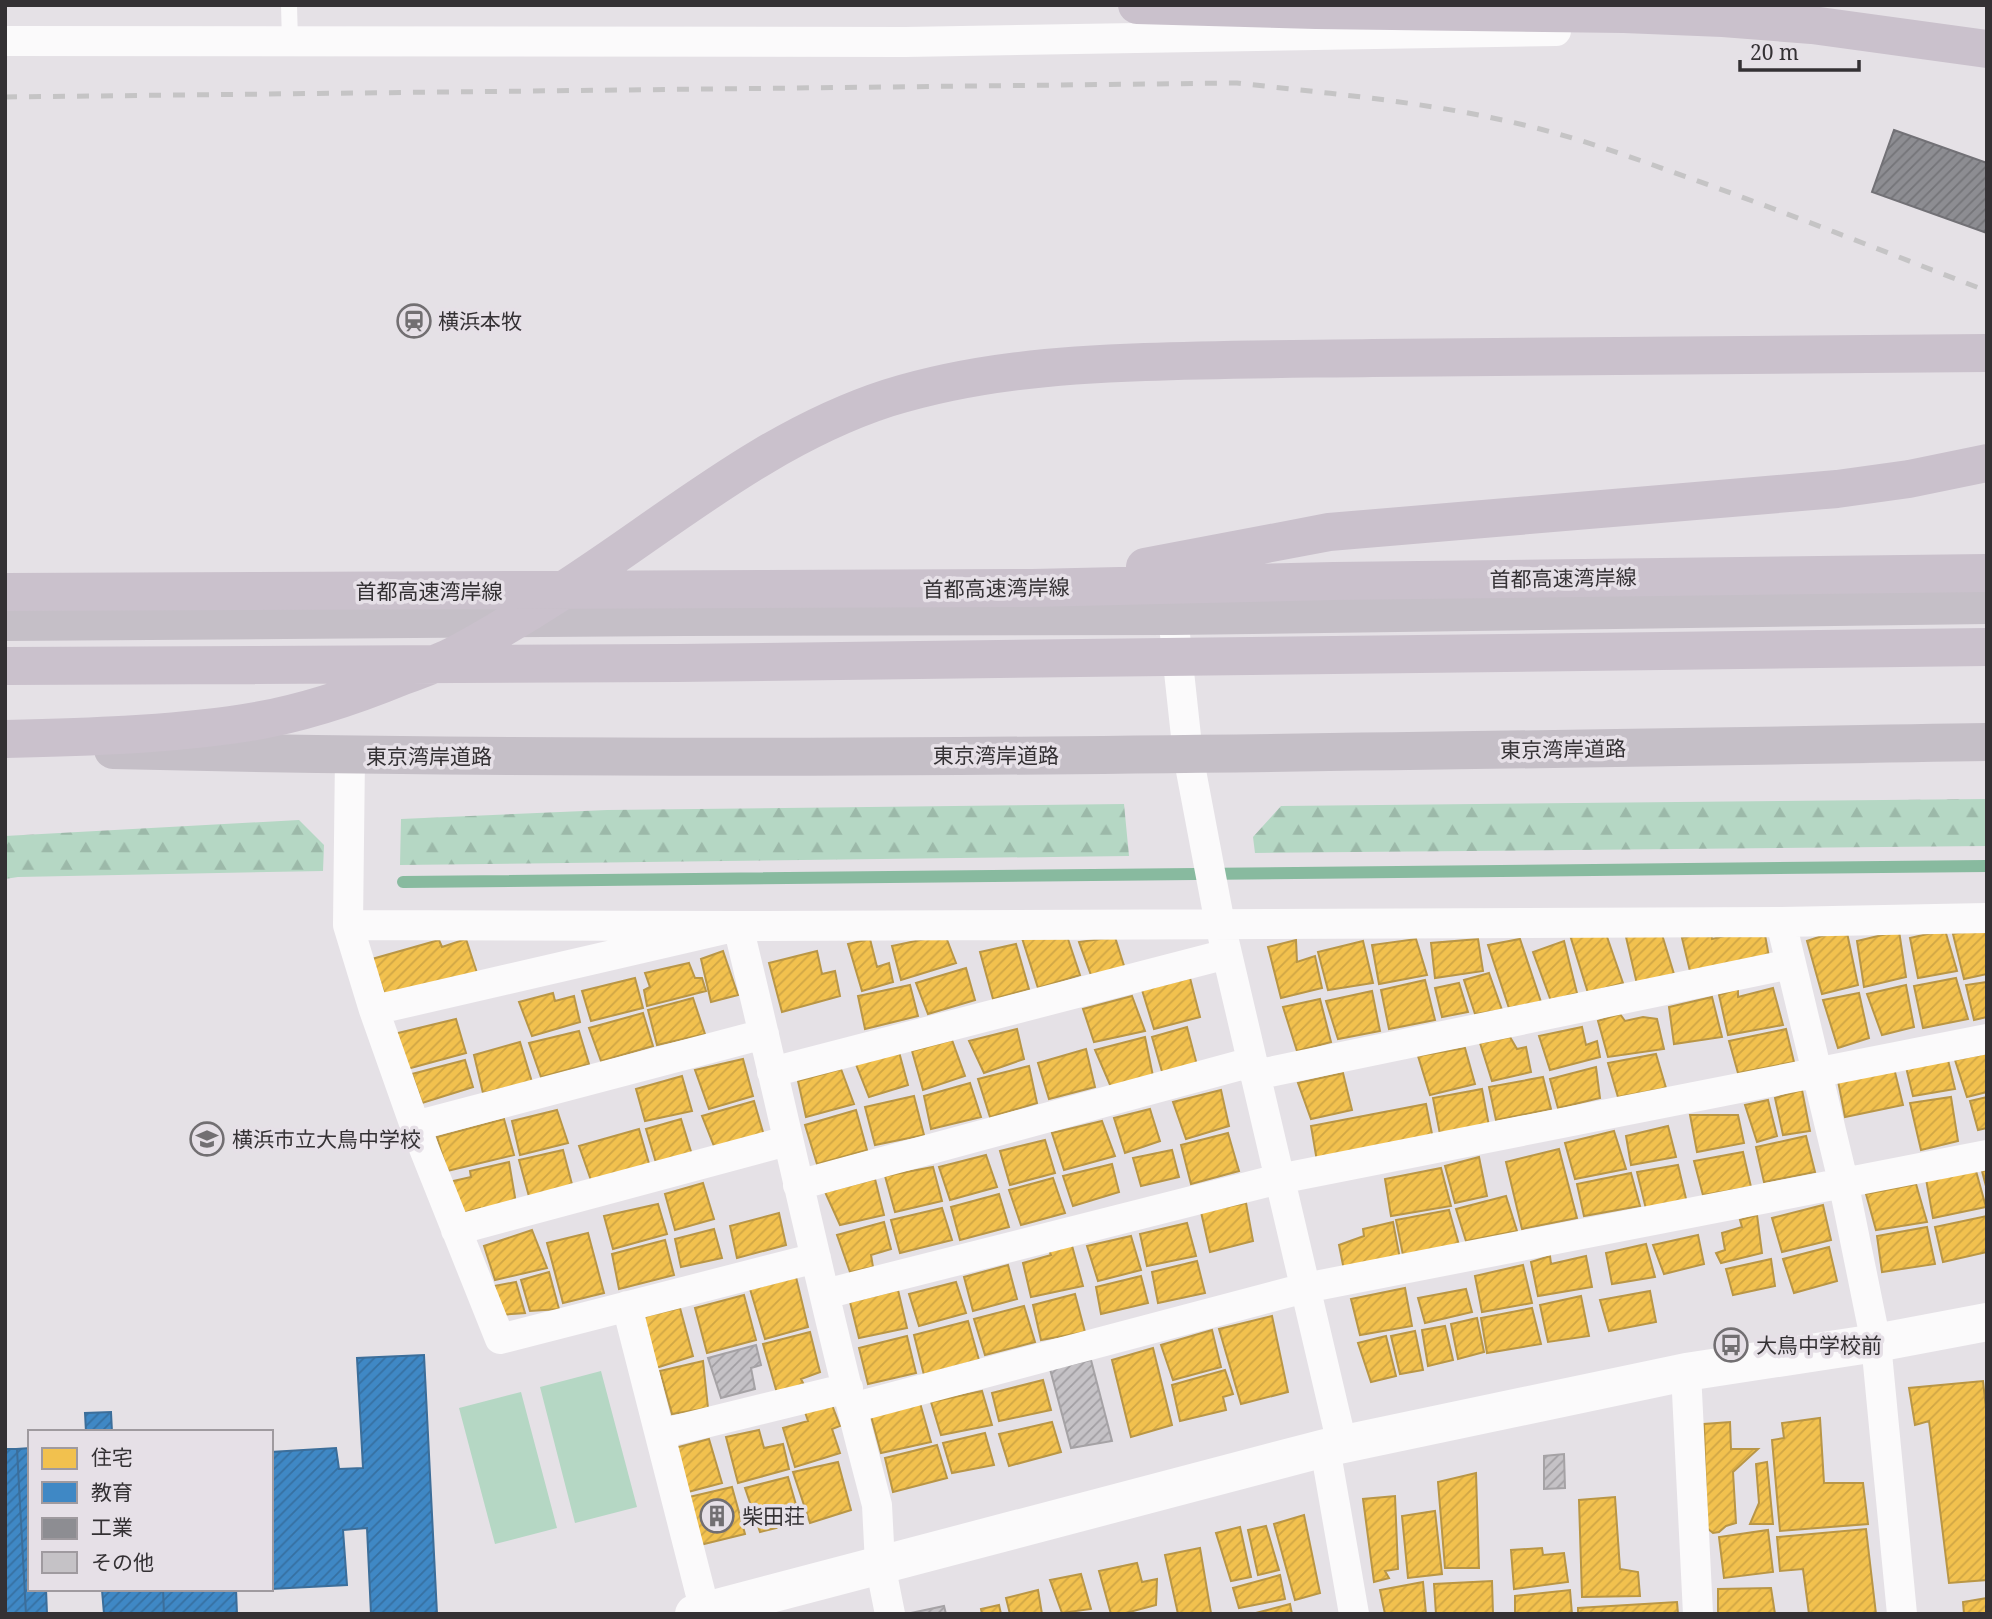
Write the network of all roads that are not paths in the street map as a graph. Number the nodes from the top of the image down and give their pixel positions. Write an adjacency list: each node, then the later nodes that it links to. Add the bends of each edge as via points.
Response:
1 (289, 5): 5 (lane)
2 (1137, 5): 6 (highway, via 1723,18)
3 (1987, 30): 5 (street, via 1706,29 905,42)
4 (5, 41): 5 (street)
5 (290, 42)
6 (1987, 49)
7 (1987, 353): 17 (highway, via 1203,359 1023,369 951,381 886,399 768,453 531,611 450,657 385,683 317,707 247,723 109,736)
8 (1987, 463): 10 (highway, via 1838,489 1329,532)
9 (1987, 573): 10 (highway, 首都高速湾岸線)
10 (1032, 588): 11 (highway, 首都高速湾岸線)
11 (5, 593)
12 (1987, 606): 13 (highway)
13 (1173, 616): 14 (highway); 20 (street)
14 (5, 622)
15 (1987, 647): 16 (highway)
16 (5, 666)
17 (5, 738)
18 (1987, 742): 20 (highway, 東京湾岸道路)
19 (5, 747): 21 (highway, 東京湾岸道路)
20 (1188, 755): 21 (highway, 東京湾岸道路); 24 (street)
21 (350, 756): 25 (street)
22 (1987, 918): 23 (street)
23 (1781, 922): 24 (street); 28 (street)
24 (1220, 924): 26 (street); 27 (street)
25 (348, 925): 26 (street); 29 (street)
26 (738, 926): 29 (street); 30 (street)
27 (1227, 954): 32 (street); 33 (street)
28 (1791, 964): 32 (street); 34 (street)
29 (374, 1010): 35 (street)
30 (764, 1034): 33 (street); 35 (street)
31 (1987, 1039): 34 (street)
32 (1254, 1068): 38 (street); 40 (street)
33 (772, 1072): 36 (street)
34 (1817, 1074): 38 (street); 39 (street)
35 (415, 1126): 41 (street)
36 (787, 1141): 40 (street); 41 (street)
37 (1987, 1155): 39 (street)
38 (1279, 1179): 43 (street); 44 (street)
39 (1843, 1181): 43 (street); 47 (street)
40 (798, 1185): 42 (street)
41 (456, 1230): 45 (street, via 500,1339)
42 (816, 1258): 44 (street); 45 (street)
43 (1305, 1287): 49 (street); 51 (street)
44 (825, 1294): 49 (street)
45 (627, 1306): 50 (street)
46 (1987, 1322): 47 (street)
47 (1876, 1343): 48 (street); 57 (street)
48 (1686, 1372): 51 (street); 56 (street)
49 (850, 1398): 50 (street); 52 (street, via 877,1505)
50 (660, 1434): 53 (street)
51 (1333, 1446): 52 (street); 55 (street)
52 (880, 1564): 53 (street); 54 (street)
53 (699, 1612)
54 (890, 1614)
55 (1354, 1614)
56 (1698, 1614)
57 (1902, 1614)

